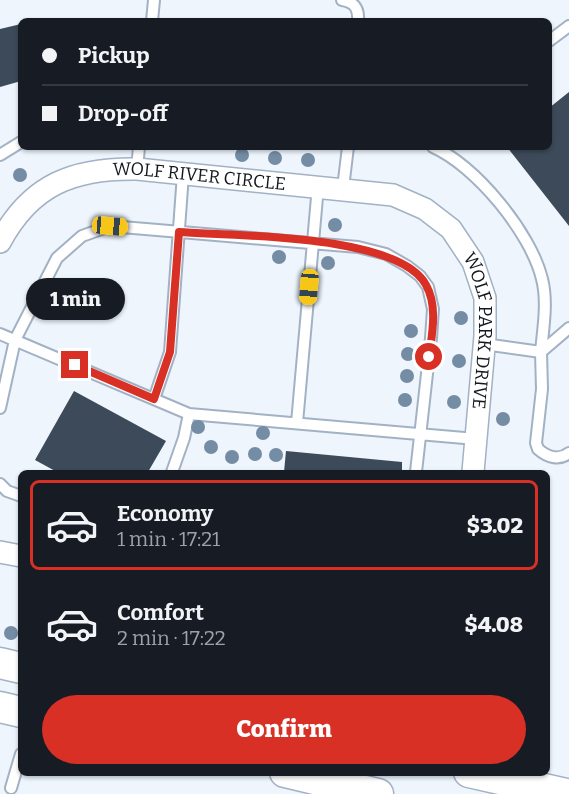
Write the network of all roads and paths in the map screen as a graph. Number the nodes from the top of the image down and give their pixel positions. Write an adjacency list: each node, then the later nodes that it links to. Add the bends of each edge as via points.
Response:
1 (154, 0): 3 (lane)
2 (342, 0): 4 (lane, via 355,5)
3 (152, 18)
4 (358, 18)
5 (569, 26): 6 (lane)
6 (552, 38)
7 (18, 144): 11 (lane)
8 (139, 150): 12 (lane)
9 (348, 150): 15 (lane)
10 (438, 150): 24 (lane, via 486,187 516,224 532,252 542,280 545,314)
11 (0, 155)
12 (137, 169): 13 (street, WOLF RIVER CIRCLE); 18 (street, WOLF RIVER CIRCLE, via 105,168 60,180 28,203)
13 (183, 174): 14 (street, WOLF RIVER CIRCLE); 17 (lane)
14 (318, 186): 15 (street, WOLF RIVER CIRCLE); 19 (lane)
15 (343, 188): 16 (street, WOLF RIVER CIRCLE, via 393,195)
16 (425, 209): 23 (street, WOLF PARK DRIVE, via 451,229 473,262 485,298)
17 (179, 232): 19 (lane); 22 (lane, via 110,226 82,236 57,258); 25 (lane, via 170,352)
18 (0, 242)
19 (312, 242): 28 (lane); 29 (lane, via 386,254 420,276 428,287 433,309)
20 (569, 328): 24 (lane)
21 (0, 334): 22 (lane)
22 (15, 340): 25 (lane); 26 (lane)
23 (484, 344): 24 (lane); 30 (street, WOLF PARK DRIVE)
24 (541, 352): 31 (lane, via 542,389 536,443 550,457)
25 (154, 399): 27 (lane)
26 (0, 408)
27 (189, 414): 28 (lane); 32 (lane)
28 (297, 423): 29 (lane)
29 (420, 434): 30 (lane); 33 (lane)
30 (476, 439): 34 (street, WOLF PARK DRIVE)
31 (569, 453)
32 (173, 470)
33 (416, 470)
34 (473, 470)
35 (0, 484): 36 (lane)
36 (18, 495)
37 (0, 552): 38 (street)
38 (18, 555)
39 (0, 663): 40 (main road)
40 (18, 667)
41 (0, 707): 42 (main road)
42 (18, 711)
43 (18, 764): 46 (lane)
44 (302, 776): 47 (main road)
45 (487, 776): 48 (main road)
46 (11, 788)
47 (378, 794)
48 (566, 794)

